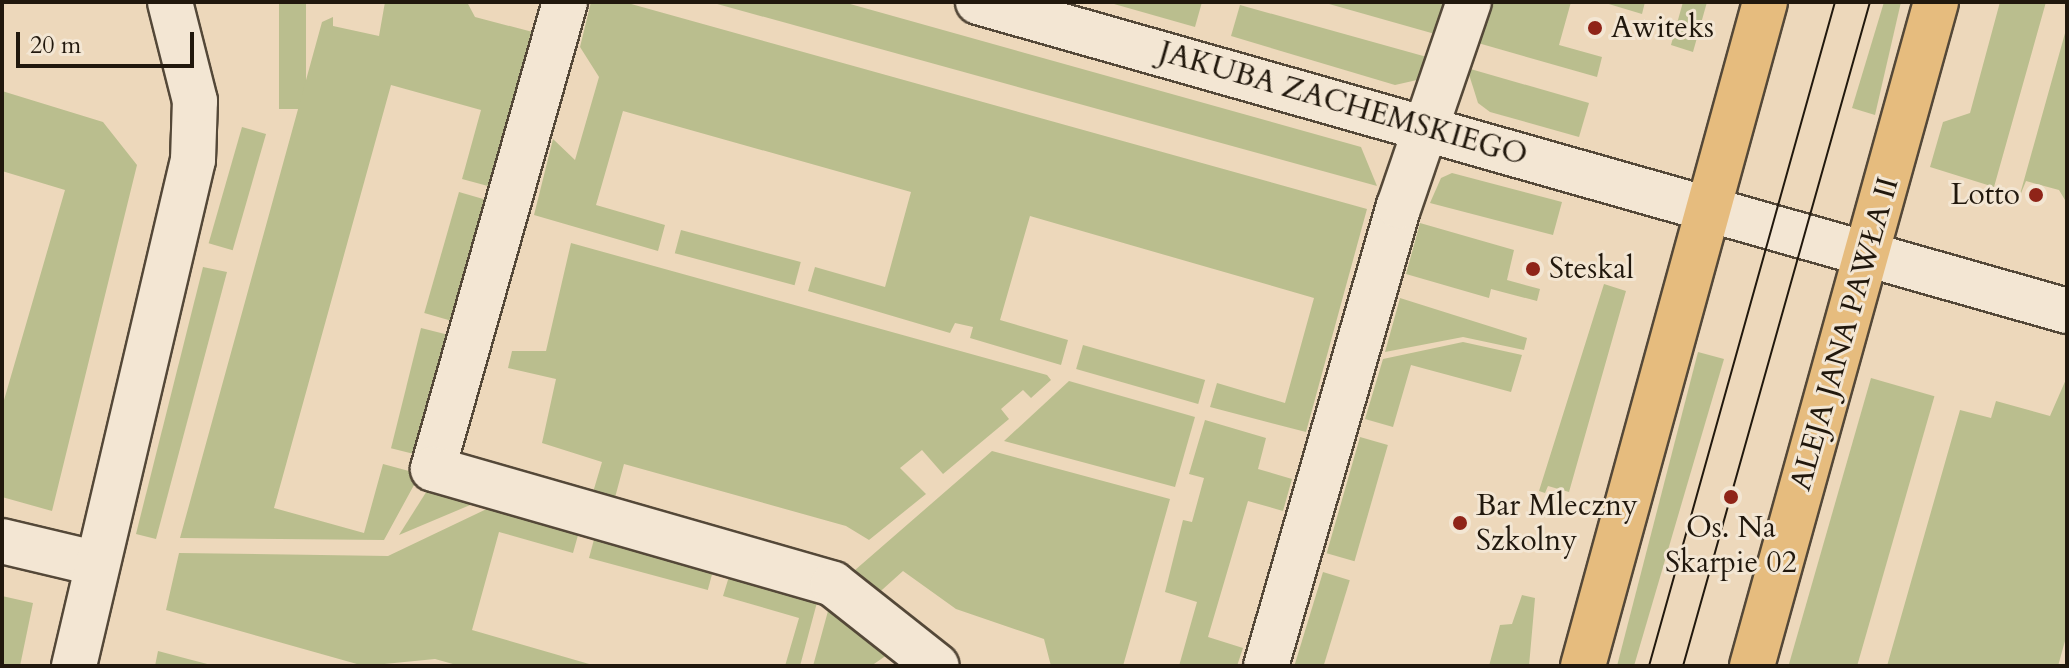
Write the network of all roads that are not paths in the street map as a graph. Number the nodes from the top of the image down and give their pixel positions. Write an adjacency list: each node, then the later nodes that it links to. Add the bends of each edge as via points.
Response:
1 (170, 2): 12 (street, via 195,101 193,160)
2 (565, 2): 14 (street, via 433,469 828,582)
3 (978, 2): 7 (street, JAKUBA ZACHEMSKIEGO)
4 (1469, 2): 7 (street)
5 (1765, 2): 8 (main road)
6 (1936, 2): 9 (main road, ALEJA JANA PAWŁA II)
7 (1428, 128): 8 (street, JAKUBA ZACHEMSKIEGO); 15 (street, via 1399,206)
8 (1707, 207): 9 (street, JAKUBA ZACHEMSKIEGO); 16 (main road)
9 (1868, 254): 10 (street, JAKUBA ZACHEMSKIEGO); 17 (main road, ALEJA JANA PAWŁA II)
10 (2067, 311)
11 (2, 541): 12 (street)
12 (94, 563): 13 (street)
13 (74, 666)
14 (937, 666)
15 (1266, 666)
16 (1583, 666)
17 (1752, 666)

